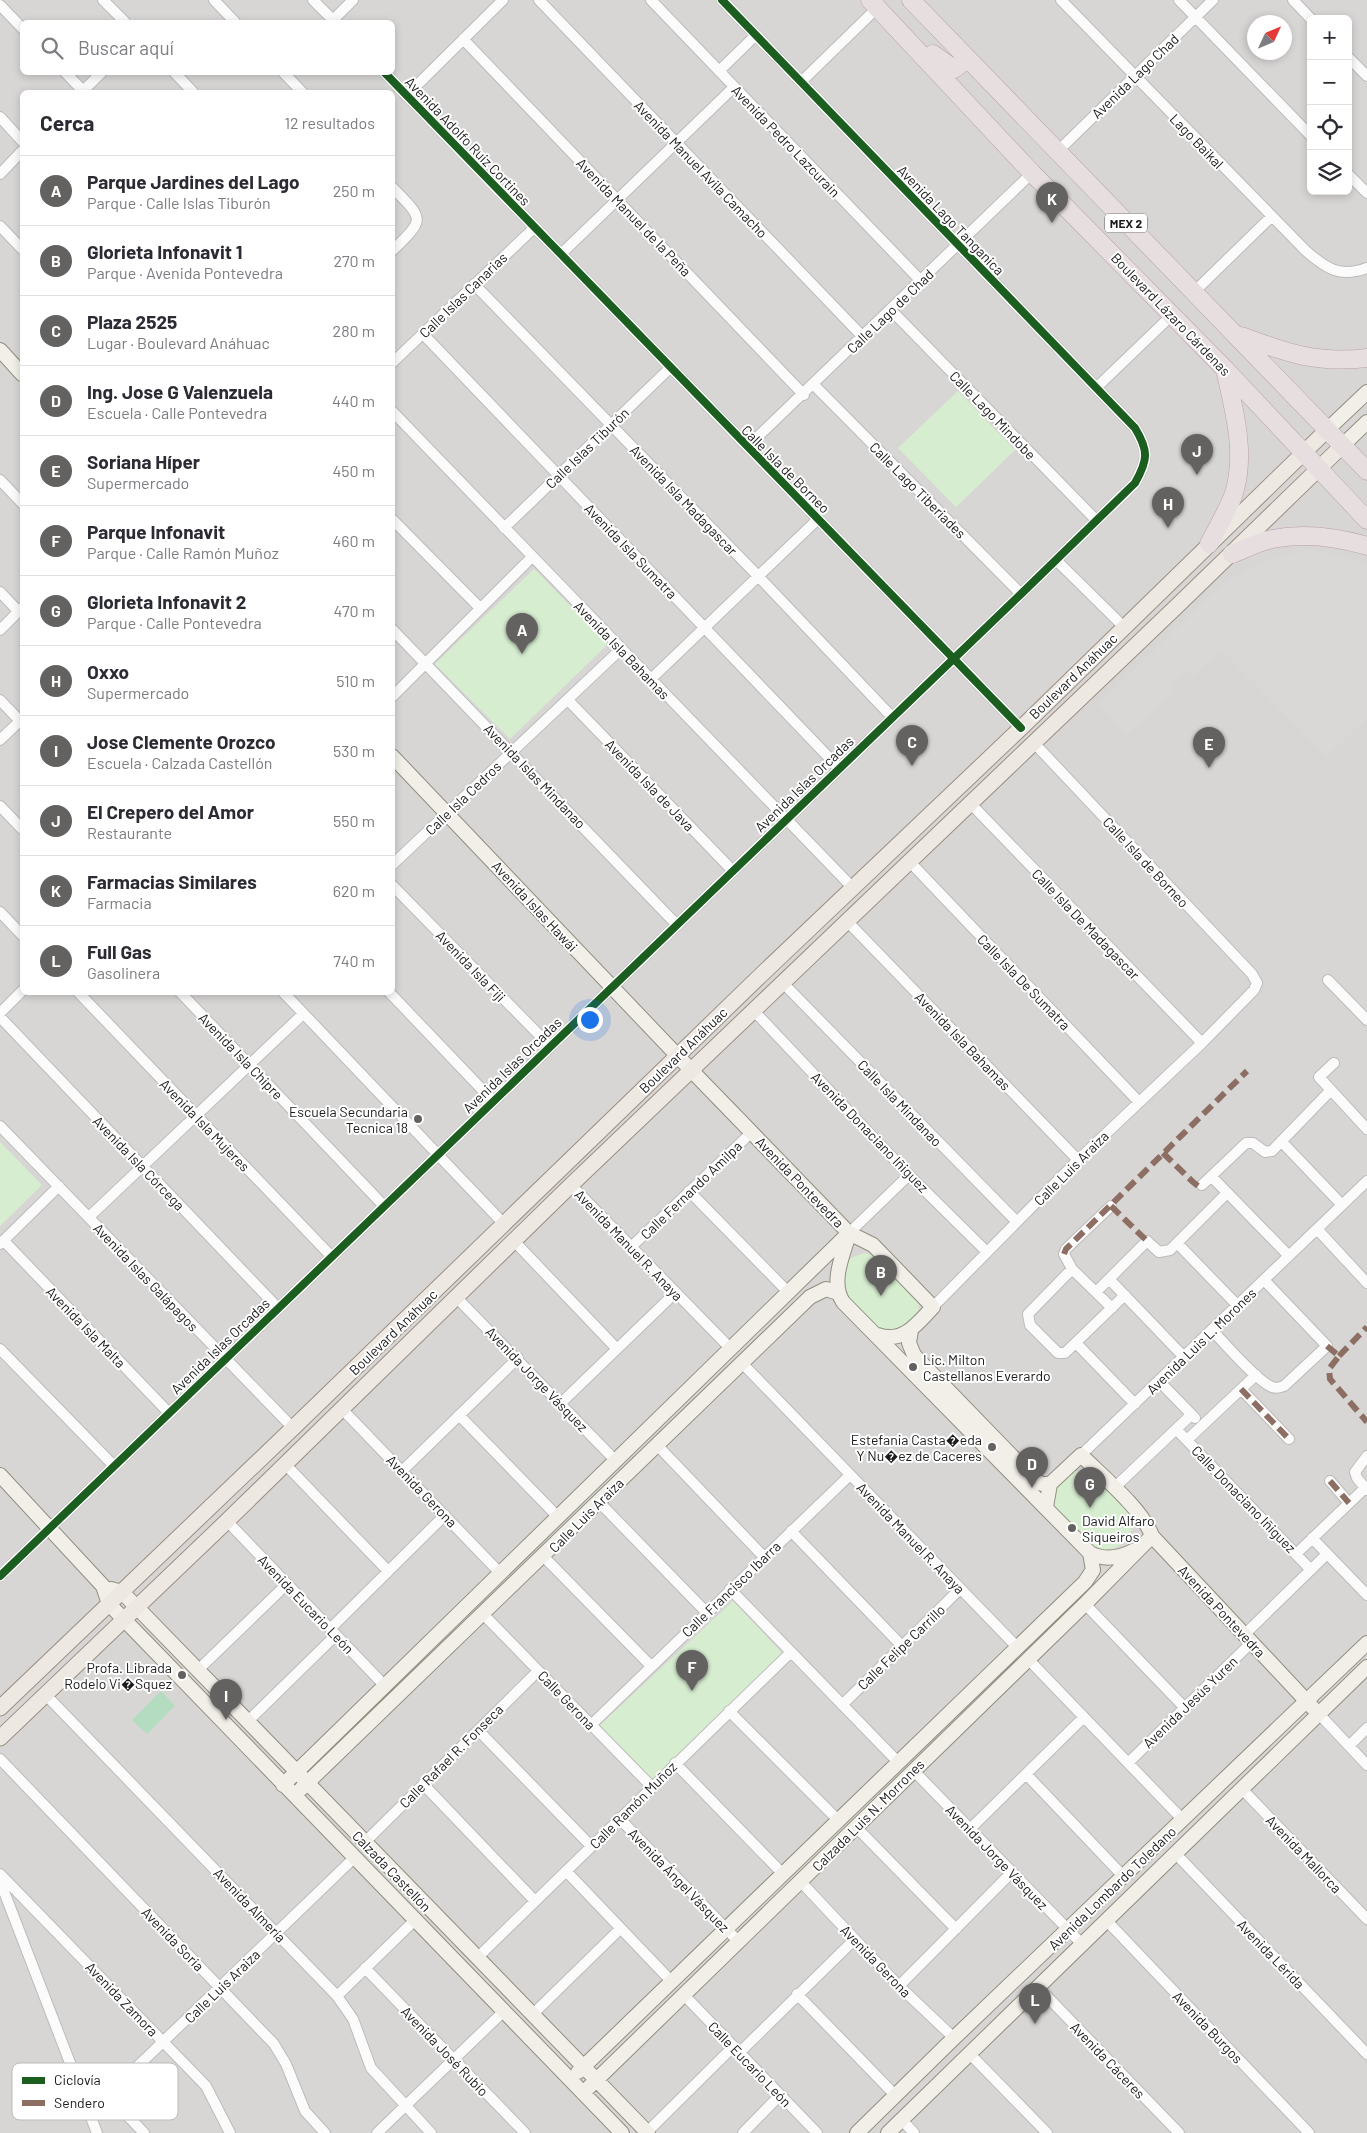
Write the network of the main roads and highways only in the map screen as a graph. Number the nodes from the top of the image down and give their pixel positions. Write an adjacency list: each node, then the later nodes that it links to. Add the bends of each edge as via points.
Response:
1 (911, 0): 4 (highway, MEX 2)
2 (874, 4): 3 (highway, Boulevard Lázaro Cárdenas / MEX 2)
3 (892, 24): 4 (highway, via 905,30 951,68 956,69); 7 (highway, Boulevard Lázaro Cárdenas / MEX 2, via 1032,173)
4 (967, 59): 5 (highway, MEX 2)
5 (1235, 334): 6 (highway, via 1303,358 1344,361); 8 (highway, MEX 2)
6 (1367, 358)
7 (1225, 369): 10 (highway, Boulevard Lázaro Cárdenas / MEX 2); 14 (highway, via 1236,417 1236,478 1233,495)
8 (1327, 430): 9 (highway, MEX 2); 10 (main road, Boulevard Anáhuac)
9 (1342, 446): 11 (main road, Boulevard Anáhuac); 12 (highway, MEX 2)
10 (1302, 453): 11 (highway, Boulevard Lázaro Cárdenas / MEX 2); 14 (main road, Boulevard Anáhuac)
11 (1318, 469): 13 (highway, Boulevard Lázaro Cárdenas / MEX 2); 16 (main road, Boulevard Anáhuac)
12 (1367, 471)
13 (1367, 520)
14 (1209, 544): 17 (main road, Boulevard Anáhuac)
15 (1367, 546): 16 (highway, via 1311,536 1271,539)
16 (1232, 554): 18 (main road, Boulevard Anáhuac, via 571,1185 138,1608)
17 (0, 1708)
18 (0, 1738)

